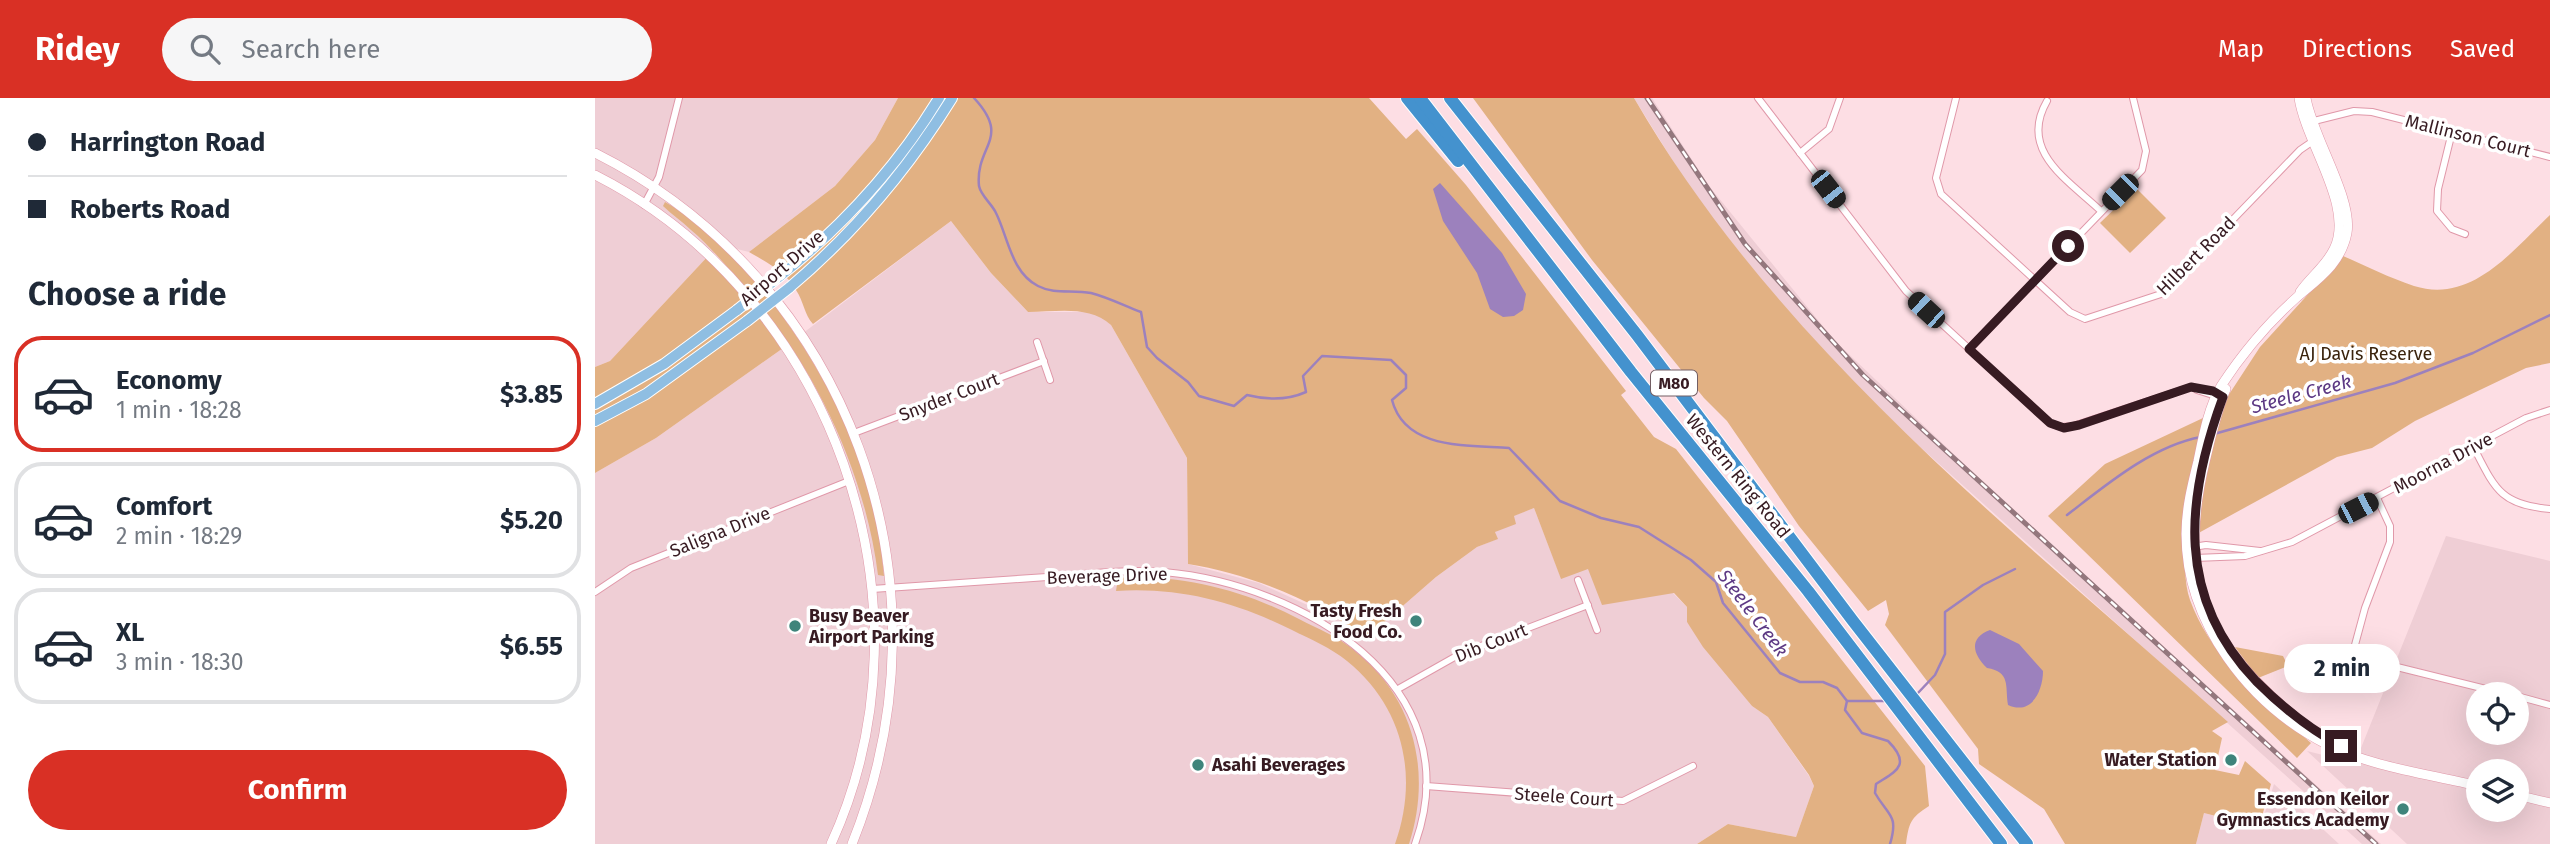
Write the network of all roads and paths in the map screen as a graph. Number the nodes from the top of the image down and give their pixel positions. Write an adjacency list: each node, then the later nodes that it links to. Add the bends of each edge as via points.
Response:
1 (679, 98): 23 (street)
2 (952, 98): 14 (main road, Airport Drive)
3 (1407, 98): 31 (highway)
4 (1420, 98): 31 (highway, Western Ring Road / M80)
5 (1450, 98): 18 (highway, Western Ring Road / M80)
6 (1459, 98): 18 (highway)
7 (1758, 98): 20 (street)
8 (1840, 98): 20 (street, via 1829,129)
9 (1956, 98): 27 (street, Hilbert Road, via 1936,178 1938,190)
10 (2133, 98): 25 (street, via 2146,161)
11 (2299, 98): 15 (street)
12 (2306, 98): 15 (street)
13 (2047, 101): 25 (street, via 2038,123 2040,145 2054,168)
14 (938, 107): 34 (main road, Airport Drive, bridge, via 852,212 780,276 664,364); 36 (main road, Airport Drive, bridge, via 874,204 789,288 646,394)
15 (2308, 122): 16 (street, Mallinson Court, via 2366,111); 17 (street)
16 (2452, 131): 21 (street, Mallinson Court); 26 (street, via 2437,211 2452,229)
17 (2314, 140): 27 (street, Hilbert Road, via 2154,298 2085,319 2070,312); 33 (street, via 2344,201 2348,228 2342,250 2333,265 2252,344)
18 (1492, 148): 56 (highway, Western Ring Road / M80)
19 (595, 153): 23 (street)
20 (1800, 153): 29 (street, via 1906,291)
21 (2550, 157)
22 (595, 175): 24 (street)
23 (655, 188): 24 (street); 37 (street, via 719,238 759,279 811,350)
24 (644, 205): 39 (street, via 709,255 773,327 820,405)
25 (2101, 211): 27 (street)
26 (2465, 233)
27 (2035, 281): 29 (street)
28 (1037, 342): 30 (street)
29 (1969, 349): 33 (street, via 2041,416 2061,427 2184,389)
30 (1044, 361): 32 (street); 37 (street, Snyder Court)
31 (1631, 372): 57 (highway, Western Ring Road / M80, via 1765,535)
32 (1050, 380)
33 (2219, 396): 43 (street, via 2188,507)
34 (595, 404)
35 (2550, 410): 38 (street, Moorna Drive, via 2526,418)
36 (595, 421)
37 (854, 433): 45 (street, via 880,515)
38 (2474, 448): 40 (street, Moorna Drive); 41 (street, via 2504,497 2524,507)
39 (850, 480): 46 (street); 47 (street, Saligna Drive, via 631,568)
40 (2377, 498): 42 (street, Moorna Drive, via 2292,541); 50 (street, via 2390,526 2390,542 2349,667 2333,672)
41 (2550, 509)
42 (2260, 551): 43 (street, Moorna Drive); 43 (street, Moorna Drive, via 2245,556)
43 (2192, 553): 59 (street, via 2201,613 2232,664 2284,716 2328,745 2360,757)
44 (1578, 580): 48 (street)
45 (892, 588): 46 (street, Beverage Drive); 53 (street, Beverage Drive, via 1115,572 1207,578 1260,594 1345,637 1374,659); 64 (street, via 894,640 888,711 875,776)
46 (872, 589): 63 (street, via 874,663 868,714 853,781)
47 (595, 592)
48 (1588, 605): 49 (street); 53 (street, Dib Court, via 1460,654)
49 (1597, 630)
50 (2298, 656)
51 (2397, 667): 52 (street)
52 (2466, 684)
53 (1398, 690): 60 (street, Beverage Drive, via 1420,737)
54 (2529, 699): 55 (street)
55 (2550, 705)
56 (1959, 758): 68 (highway, Western Ring Road / M80); 69 (highway)
57 (1938, 763): 66 (highway); 67 (highway, Western Ring Road / M80)
58 (1693, 765): 60 (street, Steele Court, via 1623,801)
59 (2466, 783)
60 (1426, 786): 65 (street, Beverage Drive)
61 (2529, 798): 62 (street)
62 (2550, 803)
63 (831, 844)
64 (852, 844)
65 (1415, 844)
66 (1993, 844)
67 (2001, 844)
68 (2027, 844)
69 (2033, 844)

